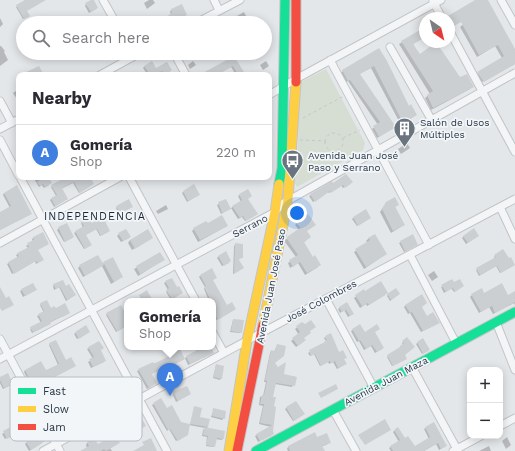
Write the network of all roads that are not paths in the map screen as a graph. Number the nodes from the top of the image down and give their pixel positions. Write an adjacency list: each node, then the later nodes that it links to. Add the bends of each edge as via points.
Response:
1 (103, 0): 10 (street)
2 (214, 0): 8 (street)
3 (240, 0): 8 (street)
4 (285, 0): 22 (main road, Avenida Juan José Paso)
5 (296, 0): 21 (main road, Avenida Juan José Paso)
6 (501, 0): 12 (street)
7 (436, 1): 9 (street); 17 (street)
8 (220, 10): 11 (street)
9 (440, 12)
10 (112, 16)
11 (209, 16)
12 (515, 25)
13 (455, 41): 23 (street)
14 (390, 47): 26 (street)
15 (126, 60): 18 (street)
16 (178, 60): 19 (street)
17 (330, 60): 21 (street); 31 (street)
18 (105, 72)
19 (184, 72)
20 (515, 73): 23 (street, Serrano)
21 (296, 79): 22 (street); 38 (main road, Avenida Juan José Paso)
22 (283, 87): 24 (street); 40 (main road, Avenida Juan José Paso, via 282,168)
23 (483, 91): 26 (street, Serrano); 32 (street)
24 (272, 93)
25 (0, 101): 28 (street)
26 (431, 119): 31 (street, Serrano)
27 (16, 121): 28 (street)
28 (12, 123): 29 (street)
29 (0, 129)
30 (0, 140): 33 (street)
31 (378, 150): 38 (street, Serrano); 44 (street)
32 (515, 152)
33 (16, 170)
34 (21, 180): 41 (street)
35 (114, 180): 41 (street)
36 (131, 180): 46 (street)
37 (515, 199): 39 (street, José Colombres)
38 (288, 200): 40 (street, Serrano); 52 (main road, Avenida Juan José Paso)
39 (500, 207): 42 (street); 44 (street, José Colombres)
40 (275, 212): 46 (street, Serrano); 55 (main road, Avenida Juan José Paso)
41 (42, 219): 43 (street); 49 (street)
42 (515, 239)
43 (0, 243)
44 (428, 245): 45 (street, José Colombres)
45 (410, 255): 48 (street, José Colombres); 56 (street)
46 (176, 265): 47 (street); 49 (street, Serrano)
47 (194, 298)
48 (326, 299): 52 (street, José Colombres); 64 (street)
49 (92, 310): 58 (street, Serrano); 63 (street)
50 (515, 312): 51 (main road, Avenida Juan Maza)
51 (496, 322): 56 (main road, Avenida Juan Maza); 61 (street)
52 (261, 333): 55 (street, José Colombres); 77 (main road, Avenida Juan José Paso)
53 (216, 338): 57 (street)
54 (0, 339): 58 (street)
55 (247, 341): 57 (street, José Colombres); 76 (main road, Avenida Juan José Paso)
56 (456, 343): 60 (main road, Avenida Juan Maza)
57 (224, 353): 65 (street, José Colombres)
58 (8, 354): 59 (street, Serrano); 62 (street)
59 (0, 358)
60 (412, 367): 64 (main road, Avenida Juan Maza); 73 (street)
61 (515, 370)
62 (20, 377)
63 (127, 377)
64 (374, 388): 67 (main road, Avenida Juan Maza)
65 (142, 397)
66 (142, 405): 75 (street)
67 (333, 410): 78 (main road, Avenida Juan Maza); 79 (street)
68 (515, 418): 69 (street)
69 (503, 424)
70 (476, 439): 73 (street)
71 (70, 441): 72 (street, José Colombres)
72 (58, 448): 74 (street, José Colombres)
73 (456, 450)
74 (43, 451)
75 (167, 451)
76 (229, 451)
77 (237, 451)
78 (256, 451)
79 (356, 451)

